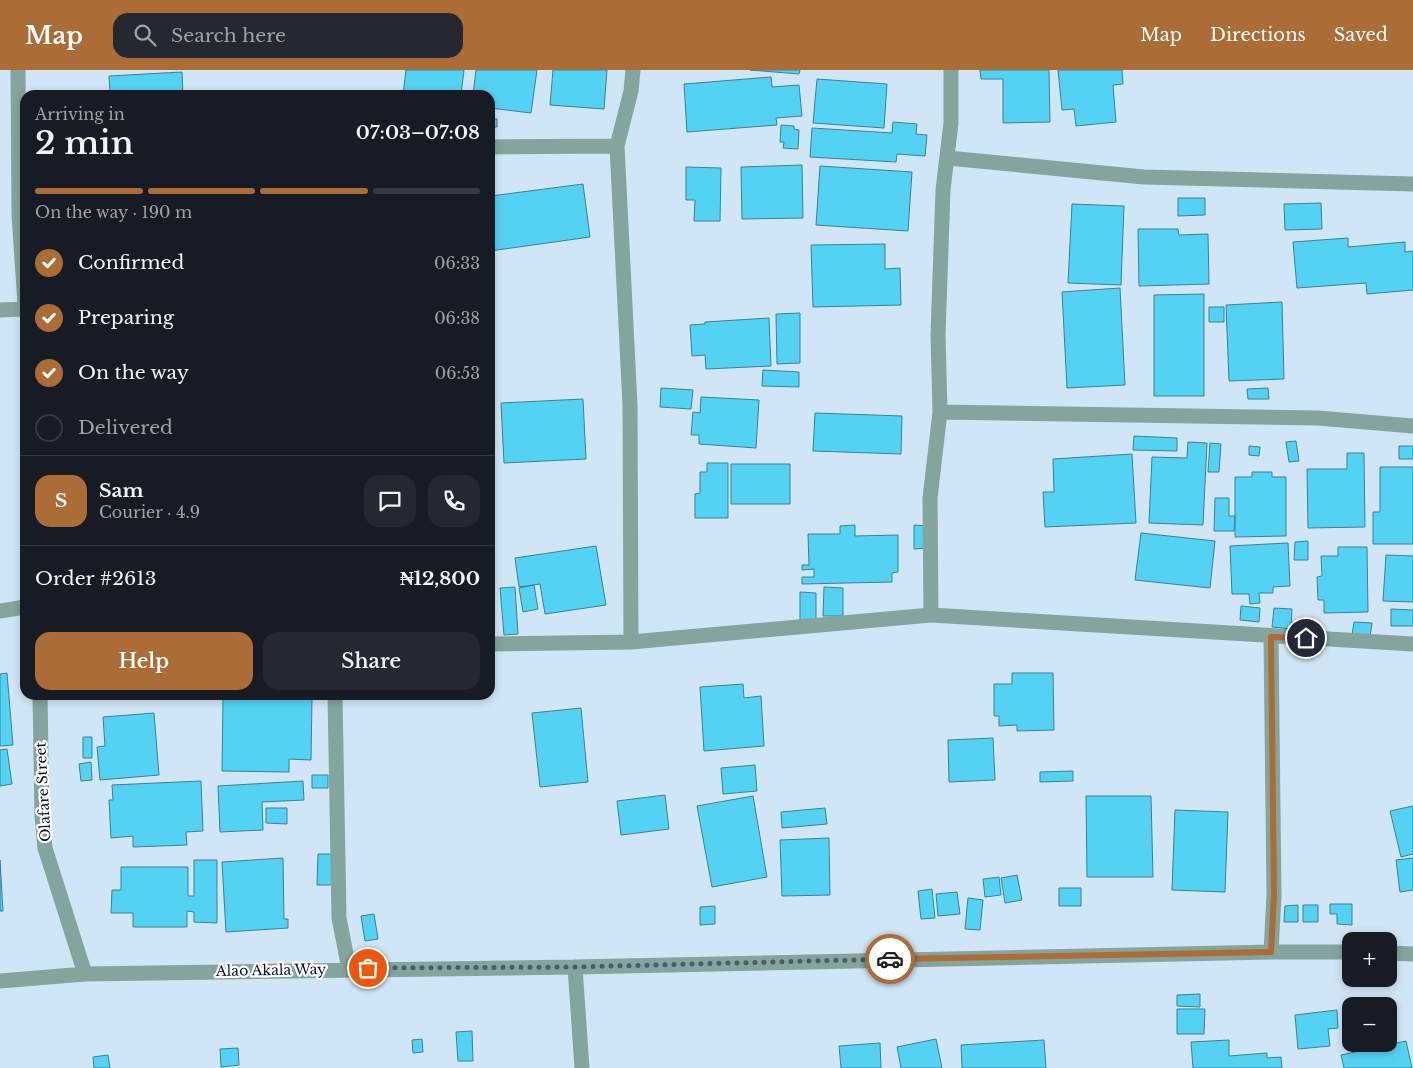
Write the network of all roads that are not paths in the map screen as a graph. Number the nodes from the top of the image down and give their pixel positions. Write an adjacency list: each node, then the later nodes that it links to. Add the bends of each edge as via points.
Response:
1 (18, 70): 8 (street)
2 (633, 70): 4 (street)
3 (951, 70): 6 (street)
4 (617, 146): 5 (street); 17 (street, via 630,405)
5 (495, 147)
6 (948, 158): 7 (street, via 1144,177); 11 (street, via 938,335)
7 (1413, 184)
8 (20, 215)
9 (20, 309): 10 (street)
10 (0, 310)
11 (940, 412): 12 (street, via 1318,418); 15 (street, via 930,498)
12 (1413, 426)
13 (20, 608): 14 (street)
14 (0, 611)
15 (931, 615): 16 (street); 17 (street)
16 (1271, 637): 19 (street); 22 (street, via 1274,895)
17 (631, 642): 18 (street)
18 (495, 644)
19 (1413, 644)
20 (40, 700): 28 (street, Olafare Street, via 45,848)
21 (335, 700): 27 (street, via 339,918)
22 (1271, 952): 23 (street, Alao Akala Way); 26 (street, Alao Akala Way)
23 (1342, 952)
24 (1397, 953): 25 (street)
25 (1413, 954)
26 (575, 967): 27 (street, Alao Akala Way); 30 (street)
27 (349, 969): 28 (street, Alao Akala Way)
28 (86, 974): 29 (street, Alao Akala Way)
29 (0, 981)
30 (582, 1068)

